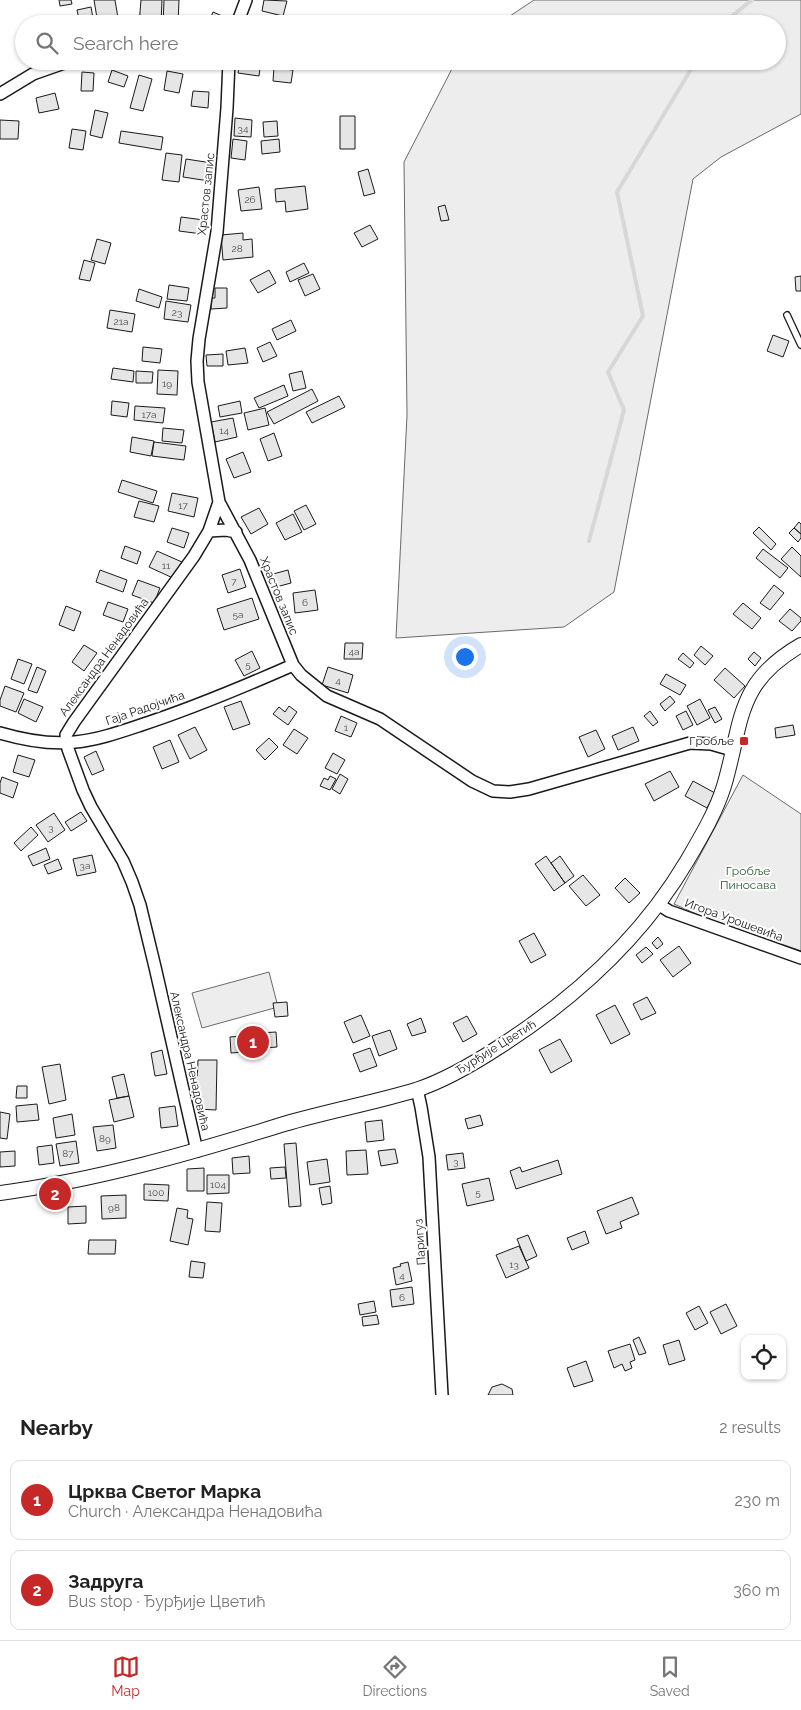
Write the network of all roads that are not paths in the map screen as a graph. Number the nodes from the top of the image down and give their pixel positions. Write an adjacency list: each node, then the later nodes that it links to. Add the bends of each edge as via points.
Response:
1 (246, 0): 2 (street)
2 (240, 15)
3 (44, 70): 5 (street)
4 (229, 70): 8 (street, Храстов запис, via 216,232 197,361)
5 (0, 94)
6 (787, 315): 7 (lane)
7 (801, 345)
8 (220, 502): 9 (street, Александра Ненадовића); 10 (street, Храстов запис)
9 (209, 531): 10 (street); 14 (street, Александра Ненадовића, via 69,730)
10 (236, 532): 12 (street, Храстов запис)
11 (800, 644): 15 (street, Ђурђије Цветић, via 773,665 749,694)
12 (293, 665): 14 (street, Гаја Радојчића, via 159,719 87,741); 15 (street, Храстов запис, via 327,696 380,719 472,781 493,791 529,789 690,743)
13 (0, 733): 14 (street, Гаја Радојчића)
14 (66, 743): 19 (street, Александра Ненадовића, via 83,790 123,861 140,905)
15 (732, 750): 16 (street, Ђурђије Цветић, via 718,802 688,858)
16 (658, 904): 17 (street, Игора Урошевића, via 679,915); 18 (street, Ђурђије Цветић, via 618,950 552,1011 477,1061)
17 (801, 958)
18 (416, 1089): 19 (street, Ђурђије Цветић); 21 (street, Паригуз, via 429,1157)
19 (197, 1151): 20 (street, Ђурђије Цветић, via 84,1179)
20 (0, 1193)
21 (442, 1395)

